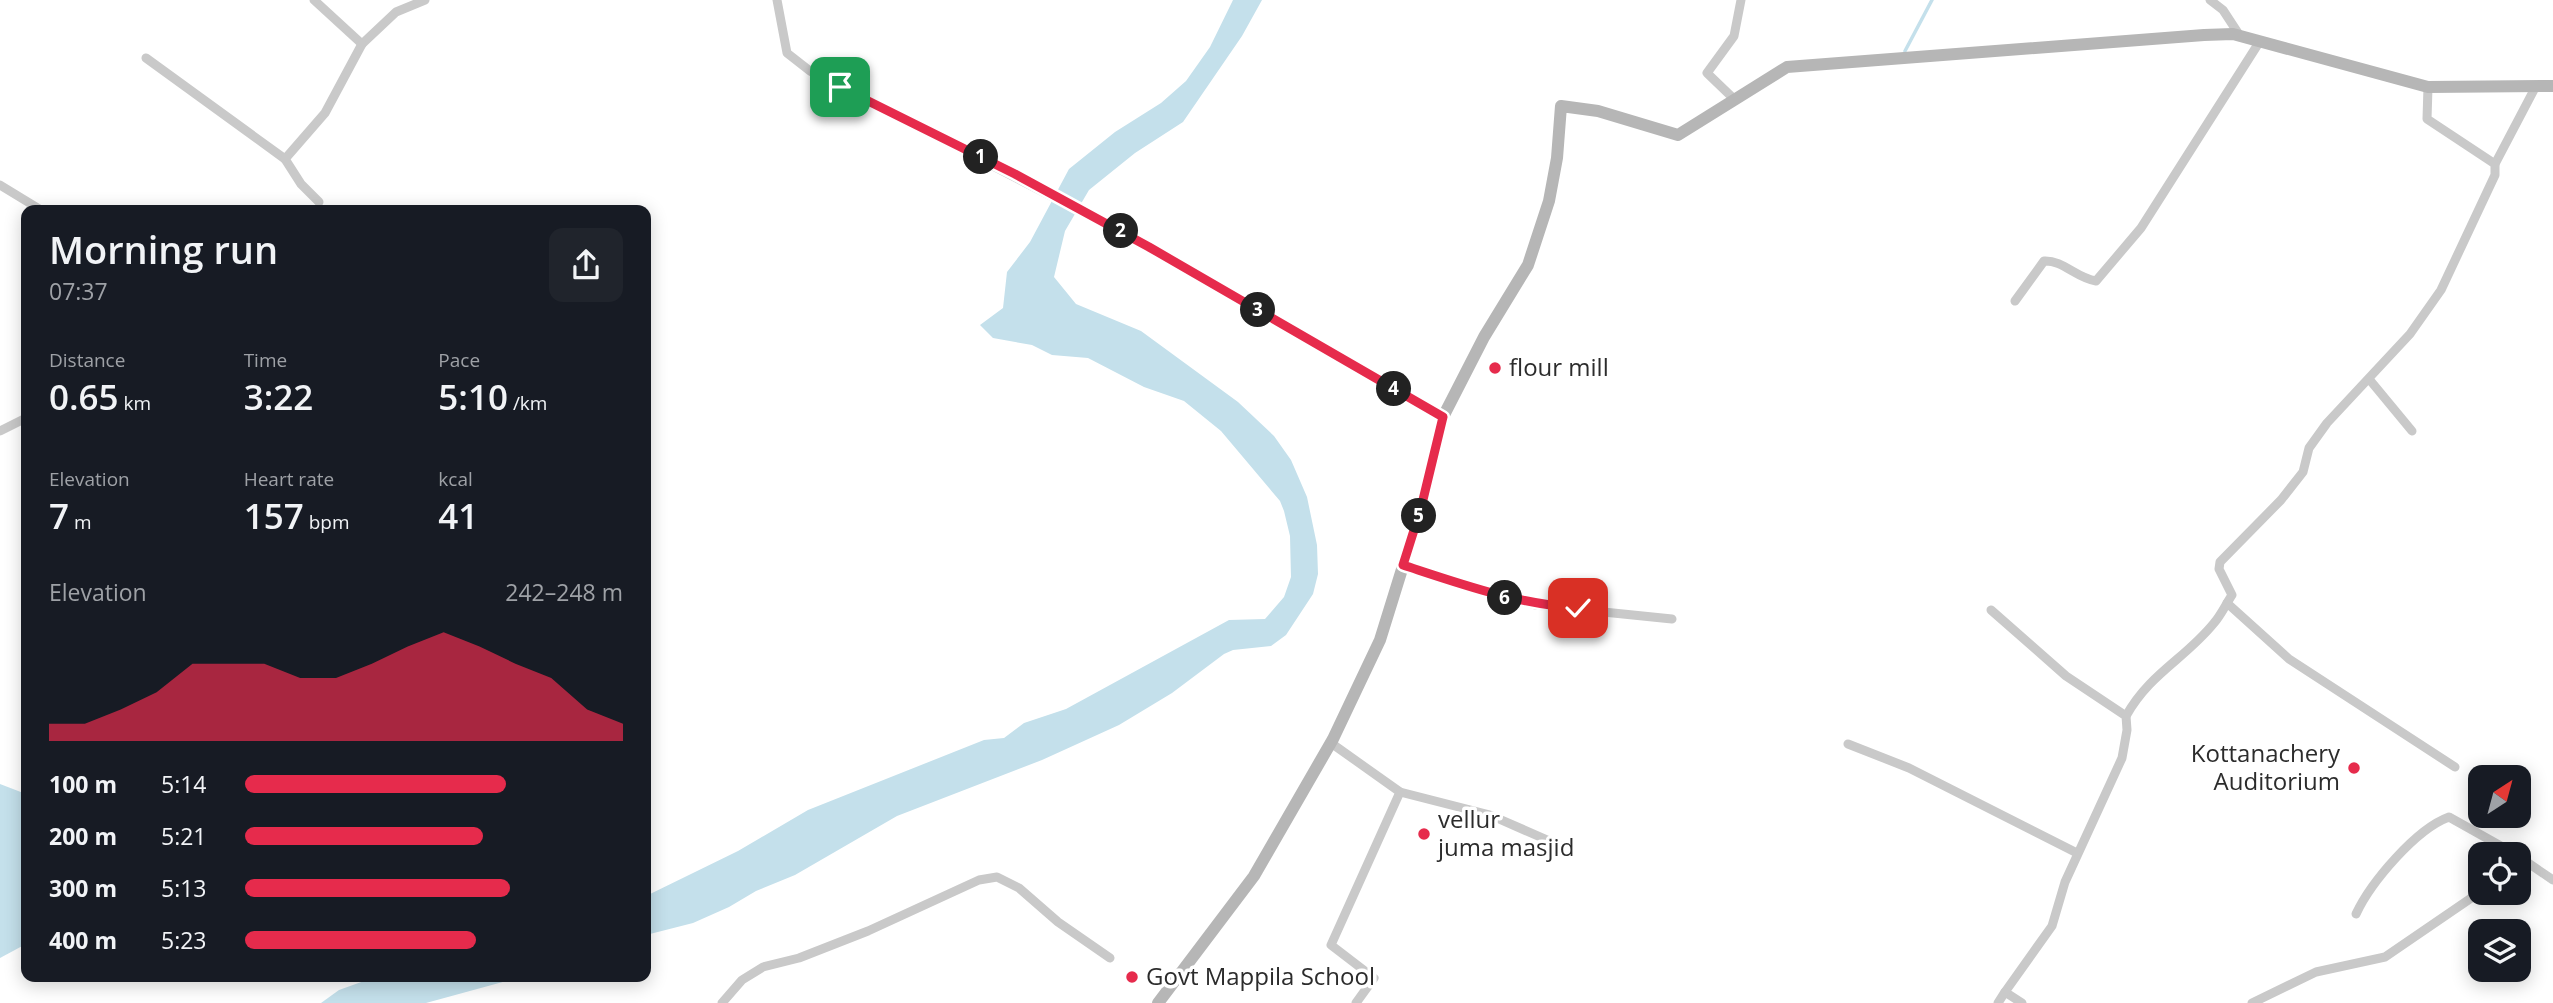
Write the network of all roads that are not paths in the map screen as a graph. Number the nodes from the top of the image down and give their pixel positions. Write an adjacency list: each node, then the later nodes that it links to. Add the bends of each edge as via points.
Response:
1 (314, 0): 8 (street)
2 (425, 0): 8 (street, via 396,12)
3 (777, 0): 21 (street, via 784,44 793,58 840,87 1149,247)
4 (1741, 0): 13 (street, via 1734,36 1707,74)
5 (2210, 0): 6 (street, via 2223,10)
6 (2240, 36): 7 (main road); 13 (main road, via 1787,67)
7 (2260, 41): 12 (main road); 19 (street, via 2141,228 2096,281 2054,260 2044,261)
8 (362, 44): 14 (street, via 326,114)
9 (146, 58): 14 (street)
10 (2552, 83): 11 (main road)
11 (2536, 86): 12 (main road); 15 (street)
12 (2428, 87): 15 (street, via 2427,119)
13 (1734, 99): 21 (main road, via 1678,135 1598,111 1561,106 1549,201 1528,265)
14 (285, 159): 17 (street)
15 (2495, 164): 20 (street, via 2495,175 2441,290 2410,334)
16 (0, 185): 18 (street)
17 (319, 202)
18 (33, 205)
19 (2015, 301)
20 (2369, 379): 24 (street); 26 (street, via 2327,423 2309,448 2303,472 2281,500 2220,562 2232,595)
21 (1443, 417): 25 (main road)
22 (21, 420): 23 (street)
23 (0, 430)
24 (2412, 430)
25 (1403, 565): 28 (street, via 1535,605); 30 (main road, via 1380,640)
26 (2227, 603): 29 (street, via 2213,624 2153,677); 32 (street, via 2290,659)
27 (1991, 610): 29 (street, via 2066,676)
28 (1672, 619)
29 (2126, 716): 36 (street, via 2122,758)
30 (1331, 743): 33 (street); 44 (main road, via 1254,876)
31 (1847, 744): 36 (street, via 1909,768)
32 (2455, 767)
33 (1400, 792): 35 (street, via 1490,815); 45 (street, via 1331,945 1374,978)
34 (2491, 842): 40 (street, via 2449,817 2432,823 2380,878)
35 (1561, 846)
36 (2077, 853): 42 (street, via 2052,926)
37 (2531, 866): 38 (street)
38 (2553, 880)
39 (2468, 900): 48 (street, via 2385,957 2316,972)
40 (2356, 914)
41 (1110, 958): 43 (street, via 1019,888 997,877 979,880 799,958 762,967 742,980)
42 (2005, 992): 46 (street); 47 (street)
43 (722, 1003)
44 (1158, 1003)
45 (1356, 1003)
46 (1998, 1003)
47 (2022, 1003)
48 (2252, 1003)

